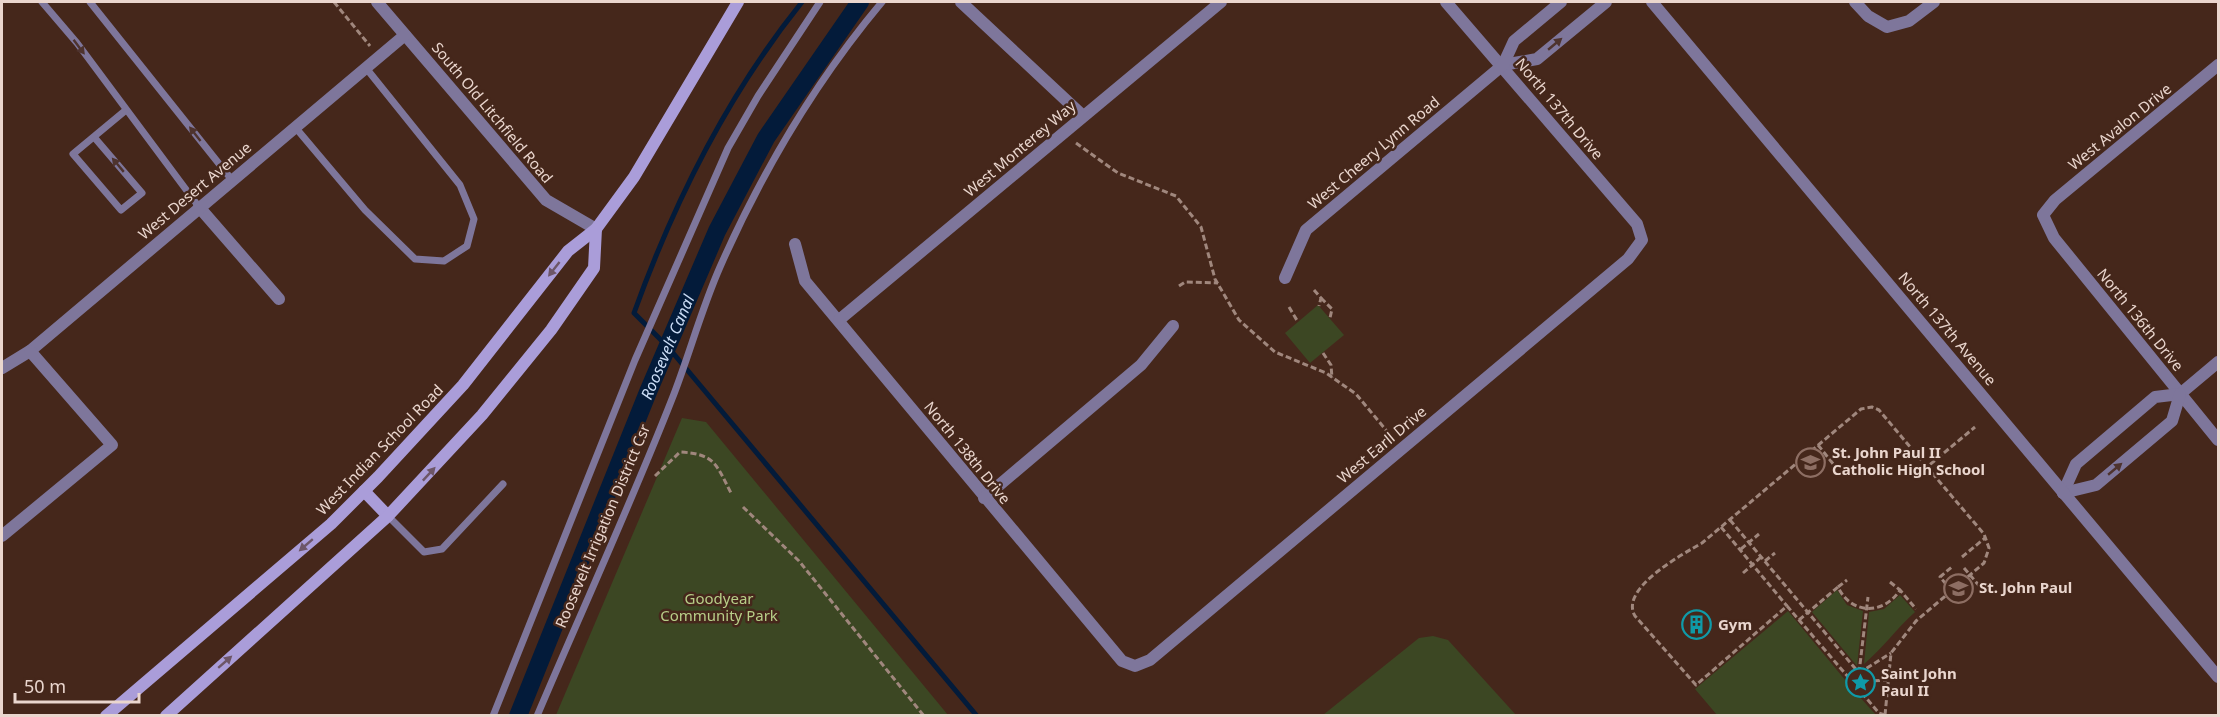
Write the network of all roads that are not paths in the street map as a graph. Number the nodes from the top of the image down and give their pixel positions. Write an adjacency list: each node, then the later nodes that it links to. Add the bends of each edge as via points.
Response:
1 (42, 2): 19 (lane, one-way to 19)
2 (90, 2): 23 (lane, one-way to 2)
3 (377, 2): 15 (street, South Old Litchfield Road)
4 (738, 2): 26 (main road, West Indian School Road, via 634,177)
5 (820, 2): 48 (lane, Roosevelt Irrigation District Csr, via 728,148 635,360)
6 (882, 2): 49 (lane, Roosevelt Irrigation District Csr, via 793,124 751,201 719,269 672,399)
7 (961, 2): 20 (street)
8 (1221, 2): 20 (street, West Monterey Way)
9 (1446, 2): 16 (street, North 137th Drive)
10 (1561, 2): 16 (street, West Cheery Lynn Road, via 1514,41)
11 (1606, 2): 16 (street, West Cheery Lynn Road, one-way to 11, via 1537,59)
12 (1652, 2): 40 (street, North 137th Avenue)
13 (1855, 2): 14 (street, via 1868,16 1887,27 1909,21)
14 (1934, 2)
15 (405, 35): 18 (street, West Desert Avenue); 26 (street, South Old Litchfield Road, via 546,200)
16 (1503, 65): 27 (street, North 137th Drive, via 1637,224); 29 (street, West Cheery Lynn Road, via 1306,230)
17 (2218, 65): 25 (street, West Avalon Drive, via 2055,200)
18 (366, 68): 21 (street, West Desert Avenue); 21 (lane, via 460,185 474,219 467,246 444,261 415,259 365,210)
19 (126, 110): 22 (lane); 24 (lane)
20 (1083, 116): 31 (street, West Monterey Way)
21 (295, 127): 23 (street, West Desert Avenue)
22 (94, 137): 22 (lane, one-way to 22, via 73,154 121,210 142,194)
23 (232, 180): 24 (street, West Desert Avenue)
24 (199, 207): 30 (street); 33 (street, West Desert Avenue)
25 (2043, 215): 36 (street, North 136th Drive, via 2054,238)
26 (596, 229): 39 (main road, West Indian School Road, one-way to 39, via 568,251 463,385); 42 (main road, one-way to 26, via 482,415 551,330 594,268)
27 (1642, 240): 44 (street, West Earll Drive, via 1628,259 1150,660)
28 (795, 244): 31 (street, North 138th Drive, via 805,280)
29 (1285, 278)
30 (279, 299)
31 (839, 320): 41 (street, North 138th Drive)
32 (1173, 326): 41 (street, via 1141,365)
33 (30, 351): 35 (street, West Desert Avenue); 43 (street, via 112,445)
34 (2218, 362): 36 (street)
35 (2, 368)
36 (2180, 394): 37 (street, North 136th Drive); 40 (street, via 2155,398 2084,456 2076,464); 40 (street, one-way to 36, via 2096,485 2172,422)
37 (2218, 440)
38 (503, 484): 42 (lane, via 441,549 424,552)
39 (364, 491): 42 (main road); 46 (main road, West Indian School Road, one-way to 46)
40 (2063, 493): 45 (street, North 137th Avenue)
41 (984, 498): 44 (street, North 138th Drive, via 1122,661)
42 (388, 516): 47 (main road, one-way to 42)
43 (2, 536)
44 (1135, 666)
45 (2218, 677)
46 (106, 716)
47 (166, 716)
48 (493, 716)
49 (537, 716)

